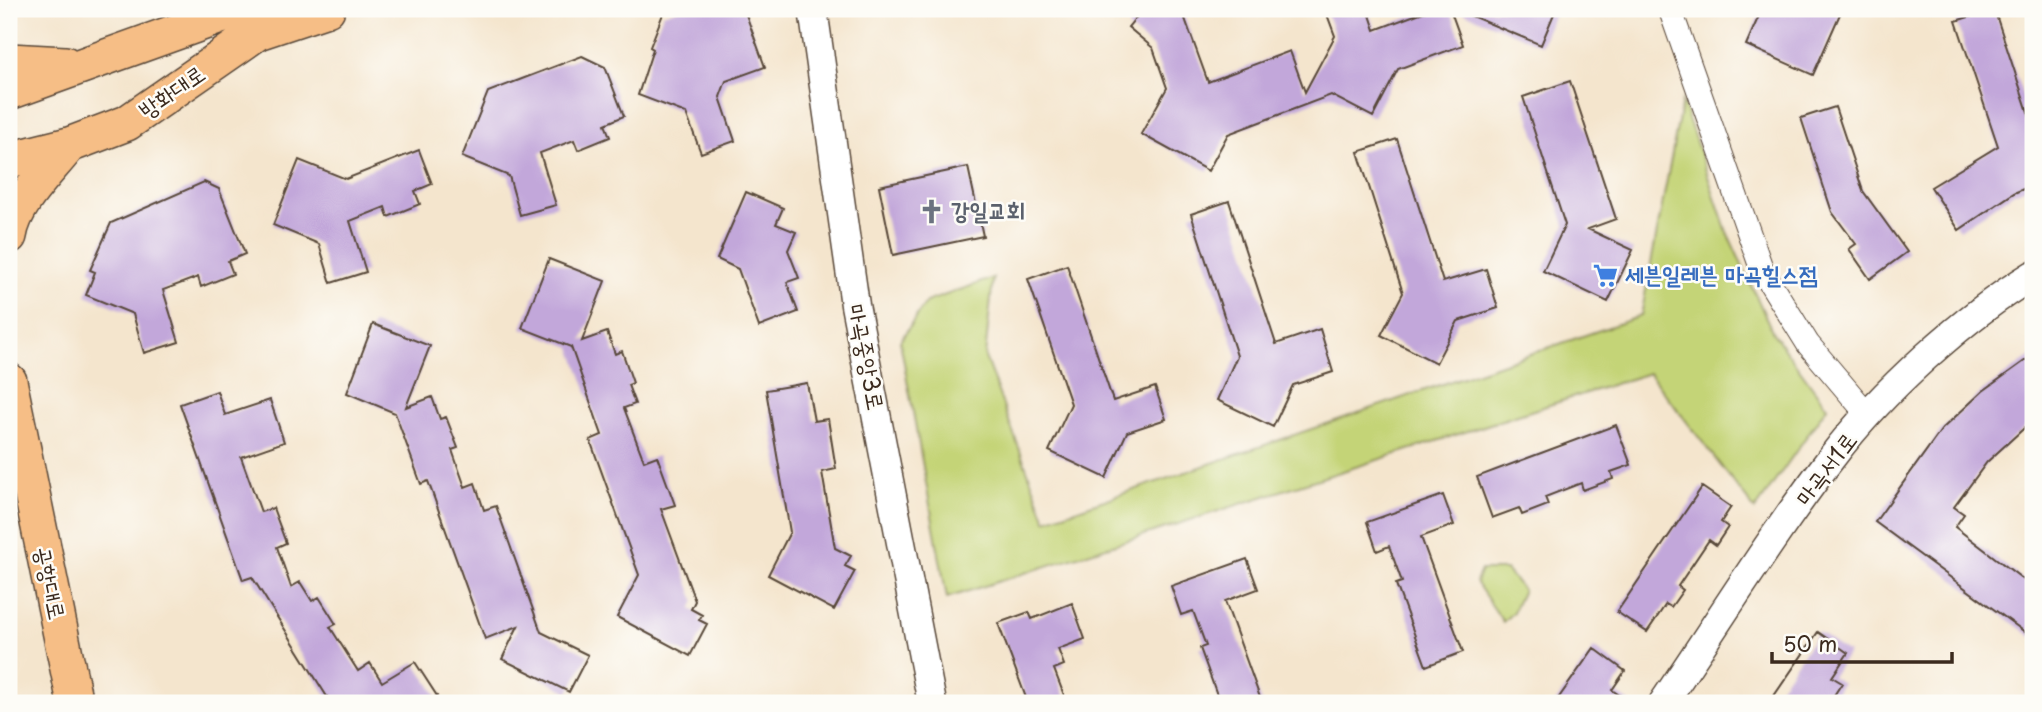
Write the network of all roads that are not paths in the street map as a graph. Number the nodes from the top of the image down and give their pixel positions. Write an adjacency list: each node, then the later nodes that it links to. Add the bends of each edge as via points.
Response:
1 (240, 9): 6 (main road, 방화대로)
2 (327, 9): 8 (main road, 방화대로, via 258,32 127,122)
3 (813, 9): 15 (street, 마곡중앙3로, via 855,305)
4 (1670, 9): 13 (street, via 1762,270 1808,344)
5 (9, 61): 6 (main road)
6 (82, 65): 7 (main road, 방화대로)
7 (9, 92)
8 (69, 145): 9 (main road, 방화대로); 10 (main road, via 26,198)
9 (9, 160)
10 (9, 236)
11 (2033, 275): 13 (street, 마곡서1로, via 1991,303)
12 (9, 381): 14 (main road, 공항대로)
13 (1868, 415): 16 (street, 마곡서1로, via 1832,456)
14 (75, 703)
15 (932, 703)
16 (1663, 703)

